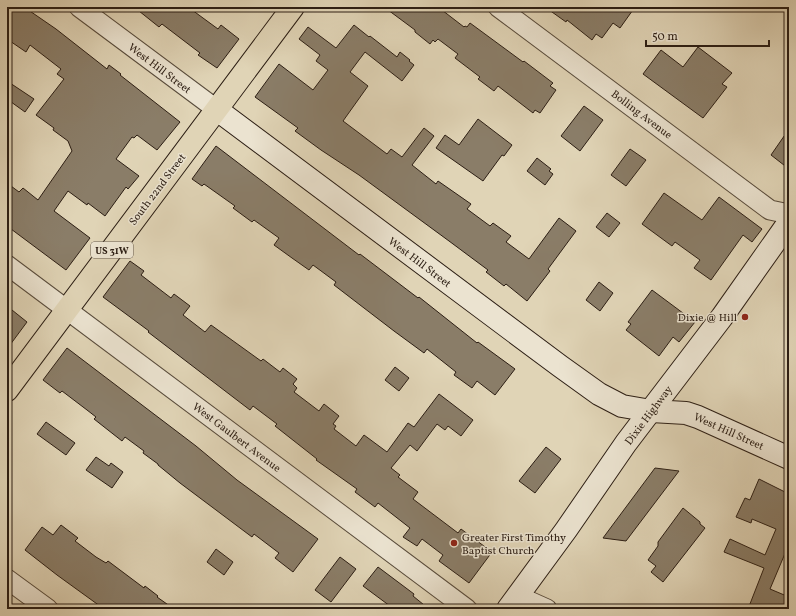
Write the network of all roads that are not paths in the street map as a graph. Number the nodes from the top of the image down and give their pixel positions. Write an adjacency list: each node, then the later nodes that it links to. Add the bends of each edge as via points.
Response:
1 (79, 7): 4 (street, West Hill Street)
2 (293, 7): 4 (main road, South 22nd Street / US 31W)
3 (498, 7): 5 (street, Bolling Avenue, via 770,210)
4 (216, 110): 8 (main road, South 22nd Street / US 31W); 10 (street, West Hill Street, via 579,380 622,406)
5 (789, 214)
6 (789, 222): 10 (street, Dixie Highway)
7 (7, 265): 8 (street, West Gaulbert Avenue)
8 (67, 310): 9 (main road, South 22nd Street / US 31W); 15 (street, West Gaulbert Avenue)
9 (7, 390)
10 (651, 411): 11 (street, West Hill Street, via 686,412); 13 (street, Dixie Highway)
11 (789, 458)
12 (7, 579): 14 (street)
13 (513, 602): 16 (street)
14 (48, 609)
15 (467, 609)
16 (547, 609)

